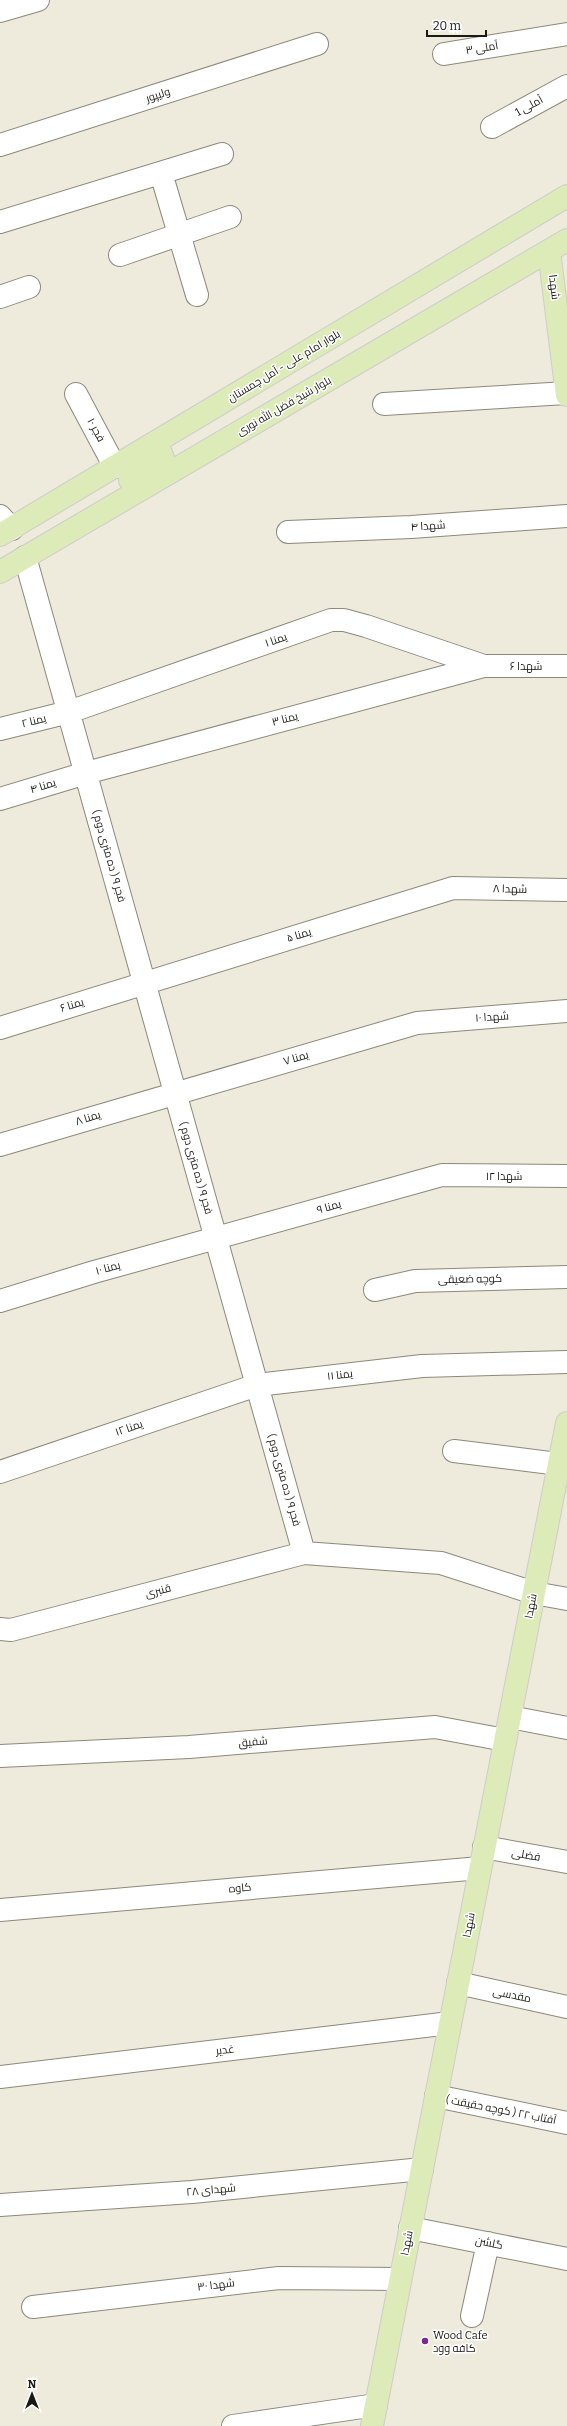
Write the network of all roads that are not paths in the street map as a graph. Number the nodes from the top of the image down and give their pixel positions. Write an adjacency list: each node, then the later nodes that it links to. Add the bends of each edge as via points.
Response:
1 (38, 0): 2 (street)
2 (0, 12)
3 (567, 34): 5 (street, آملی ۳)
4 (317, 44): 8 (street, ولیپور)
5 (444, 54)
6 (567, 86): 7 (street, آملی 1)
7 (492, 127)
8 (0, 145)
9 (222, 154): 10 (street)
10 (161, 173): 13 (street); 14 (street)
11 (567, 196): 20 (main road, بلوار امام علی - آمل چمستان)
12 (230, 217): 14 (street)
13 (0, 222)
14 (179, 234): 16 (street); 18 (street)
15 (558, 245): 22 (main road, شهدا); 25 (main road, بلوار شیخ فضل الله نوری)
16 (120, 255)
17 (29, 287): 19 (street)
18 (196, 295)
19 (0, 297)
20 (248, 387): 24 (main road, بلوار امام علی - آمل چمستان); 25 (main road, via 235,408 190,432 185,441 190,448)
21 (76, 394): 26 (street, فجر ۱۰)
22 (567, 394): 23 (street)
23 (384, 404)
24 (148, 447): 26 (main road, بلوار امام علی - آمل چمستان); 28 (main road, via 159,448 163,458 104,494)
25 (209, 450): 28 (main road, بلوار شیخ فضل الله نوری)
26 (115, 467): 29 (main road, بلوار امام علی - آمل چمستان)
27 (567, 516): 30 (street, شهدا ۴, via 411,527)
28 (90, 520): 31 (main road, بلوار شیخ فضل الله نوری)
29 (4, 527)
30 (288, 532)
31 (26, 557): 32 (main road, بلوار شیخ فضل الله نوری); 35 (street, فجر ۹ ( ده متری دوم ))
32 (0, 572)
33 (484, 666): 34 (street, شهدا ۶); 35 (street, یمنا ۱, via 366,626 344,620 331,620); 37 (street, یمنا ۳)
34 (567, 666)
35 (69, 712): 36 (street, یمنا ۲); 37 (street, فجر ۹ ( ده متری دوم ))
36 (0, 729)
37 (86, 774): 38 (street, یمنا ۴); 41 (street, فجر ۹ ( ده متری دوم ))
38 (0, 799)
39 (453, 888): 40 (street, شهدا ۸); 41 (street, یمنا ۵)
40 (567, 890)
41 (144, 983): 44 (street, یمنا ۶); 45 (street, فجر ۹ ( ده متری دوم ))
42 (567, 1011): 43 (street, شهدا ۱۰)
43 (417, 1023): 45 (street, یمنا ۷)
44 (0, 1028)
45 (175, 1092): 46 (street, یمنا ۸); 49 (street, فجر ۹ ( ده متری دوم ))
46 (0, 1145)
47 (442, 1176): 48 (street, شهدا ۱۲); 49 (street, یمنا ۹)
48 (567, 1176)
49 (216, 1239): 52 (street, یمنا ۱۰); 54 (street, فجر ۹ ( ده متری دوم ))
50 (567, 1277): 51 (street, کوچه ضعیقی, via 415,1280)
51 (375, 1290)
52 (0, 1301)
53 (567, 1362): 54 (street, یمنا ۱۱, via 422,1366)
54 (257, 1385): 58 (street, یمنا ۱۲); 59 (street, فجر ۹ ( ده متری دوم ))
55 (567, 1423): 57 (main road, شهدا)
56 (454, 1451): 57 (street)
57 (563, 1465): 60 (main road, شهدا)
58 (0, 1472)
59 (304, 1553): 60 (street, via 441,1563); 62 (street, قنبری)
60 (534, 1593): 61 (street); 63 (main road, شهدا)
61 (567, 1599)
62 (4, 1634)
63 (510, 1717): 64 (street); 65 (main road, شهدا)
64 (567, 1728)
65 (505, 1740): 66 (street, شفیق, via 435,1728 189,1747); 67 (main road, شهدا)
66 (0, 1756)
67 (482, 1858): 68 (street, فضلی); 69 (street, کاوه); 70 (main road, شهدا)
68 (567, 1862)
69 (0, 1910)
70 (458, 1983): 71 (street, مقدسی); 72 (main road, شهدا)
71 (567, 2007)
72 (450, 2023): 73 (street, غدیر); 74 (main road, شهدا)
73 (0, 2078)
74 (436, 2096): 75 (street, آفتاب ۲۲ ( کوچه حقیقت )); 76 (main road, شهدا)
75 (567, 2123)
76 (422, 2169): 77 (street, شهدای ۲۸, via 192,2192); 78 (main road, شهدا)
77 (0, 2204)
78 (410, 2228): 79 (street, گلشن); 81 (main road, شهدا)
79 (488, 2243): 80 (street, گلشن); 83 (street)
80 (567, 2258)
81 (400, 2278): 82 (street, شهدا ۳۰, via 279,2278); 84 (main road, شهدا)
82 (33, 2307)
83 (472, 2316)
84 (374, 2416): 85 (street)
85 (233, 2426)

